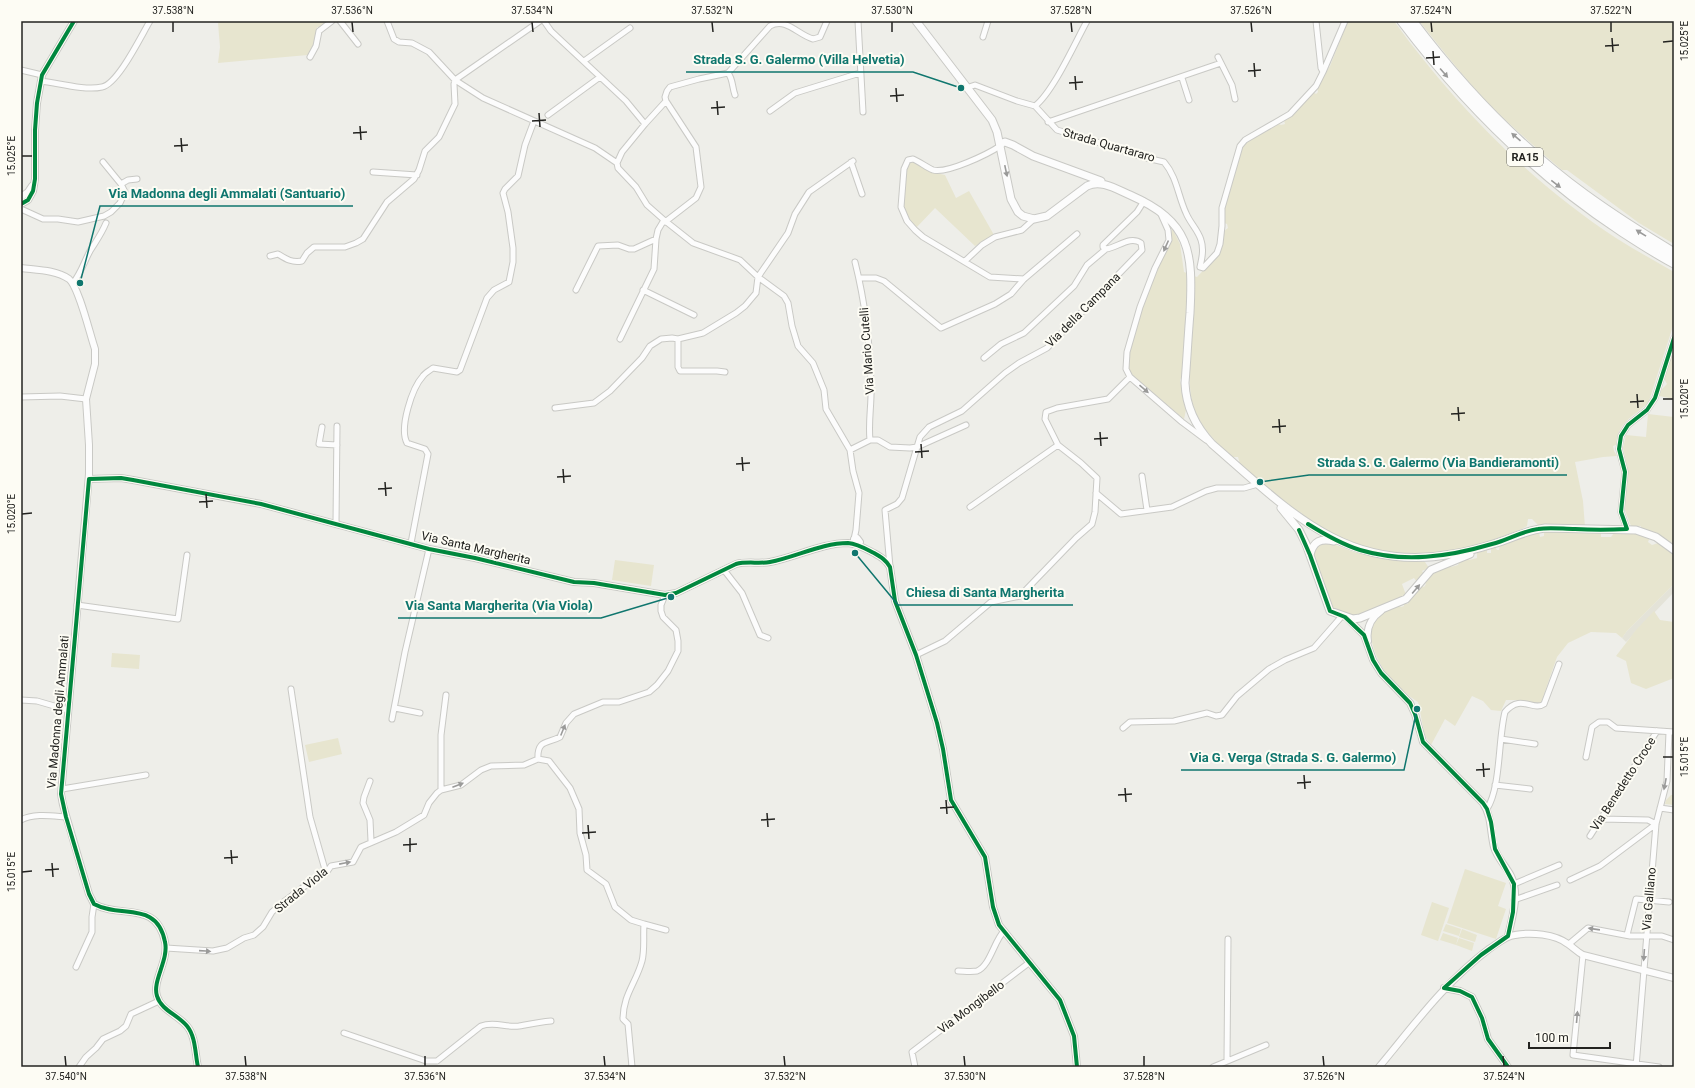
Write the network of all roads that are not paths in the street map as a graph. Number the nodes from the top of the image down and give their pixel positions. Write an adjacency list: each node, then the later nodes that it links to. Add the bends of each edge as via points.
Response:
1 (74, 21): 29 (street)
2 (150, 21): 29 (street, via 117,76 108,85 99,88 83,87)
3 (332, 21): 20 (street, via 319,31 316,46)
4 (340, 21): 19 (street)
5 (387, 21): 31 (street, via 394,39 412,43 429,52)
6 (540, 21): 31 (street)
7 (544, 21): 22 (street, via 551,31)
8 (827, 21): 26 (street, via 820,37 814,39 782,23 775,23 765,30)
9 (858, 21): 27 (street)
10 (916, 21): 32 (main road)
11 (988, 21): 18 (street)
12 (1087, 21): 37 (street, via 1050,88)
13 (1316, 21): 25 (street)
14 (1345, 21): 25 (street)
15 (1402, 21): 70 (highway, RA15, one-way to 70, via 1462,94 1540,171 1605,220)
16 (1412, 21): 66 (highway, RA15, one-way to 16, via 1584,194 1505,128 1467,88)
17 (630, 28): 22 (street)
18 (984, 37)
19 (358, 44)
20 (310, 57)
21 (1218, 57): 23 (street)
22 (584, 61): 28 (street)
23 (1221, 63): 30 (street); 34 (street)
24 (21, 70): 29 (street)
25 (1323, 72): 43 (street, Strada Quartararo, via 1316,86 1290,114 1245,140 1240,146 1222,208 1220,244 1217,253 1203,268 1200,268 1203,249 1201,240 1186,214 1174,177 1164,162 1057,130)
26 (728, 73): 33 (street, via 732,77); 36 (street, via 670,87 665,97)
27 (860, 73): 38 (street, via 795,93); 39 (street)
28 (600, 77): 40 (street); 44 (street, via 626,101)
29 (41, 78): 58 (street, via 35,130 35,179 33,191)
30 (1182, 78): 35 (street); 43 (street)
31 (455, 80): 42 (street, via 483,98); 51 (street, via 455,104 439,137 425,151)
32 (966, 88): 37 (street, via 975,85); 41 (main road)
33 (735, 95)
34 (1235, 98)
35 (1189, 100)
36 (666, 101): 44 (street); 61 (street, via 696,147 701,187 696,198)
37 (1035, 106): 43 (street, Strada Quartararo)
38 (770, 111)
39 (863, 112)
40 (548, 115)
41 (992, 120): 45 (main road); 46 (main road)
42 (534, 121): 48 (street, via 595,148); 106 (street, via 518,176 503,193 513,248 509,282 494,290 487,298 460,370 457,372 433,368 422,376 410,403 405,430 406,440 425,449 428,454)
43 (1048, 122)
44 (645, 124): 48 (street, via 622,152)
45 (1013, 144): 46 (main road, via 1005,142); 50 (main road, via 1033,156)
46 (1000, 146): 60 (main road, one-way to 60, via 1014,206 1023,216); 68 (street, via 957,167 942,171 933,170 911,158 904,169 901,207 907,221 923,237)
47 (103, 162): 53 (street)
48 (617, 163): 61 (street, via 618,168 636,187 647,205)
49 (373, 172): 51 (street)
50 (1077, 172): 54 (main road, via 1087,178); 55 (main road)
51 (417, 175): 67 (street, via 387,202 367,234 356,243 340,247 314,247 302,261 286,260 278,254)
52 (138, 179): 53 (street)
53 (121, 184): 58 (street, via 125,192 124,197 114,209 104,216 78,222 44,219)
54 (1087, 186): 55 (main road, via 1094,183); 60 (main road, via 1054,212)
55 (1110, 186): 57 (main road)
56 (862, 194): 72 (street, via 852,161 809,192 795,214 788,232)
57 (1144, 201): 59 (main road); 65 (street, via 1137,212 1103,245)
58 (23, 204)
59 (1158, 210): 84 (street, one-way to 84, via 1168,230 1169,240 1140,307 1126,364); 92 (main road, via 1174,224 1187,248 1192,281 1186,396 1194,421)
60 (1034, 219): 68 (street, via 1022,230 995,237)
61 (665, 221): 64 (street, via 658,230); 72 (street, via 693,243 740,260)
62 (106, 223): 75 (street)
63 (1077, 234): 74 (street)
64 (656, 239): 76 (street, via 634,249 618,245 598,246); 77 (street, via 654,269)
65 (1106, 249): 82 (street, via 1087,265 1074,286 1024,333 1001,344); 95 (street, Via della Campana, via 1132,240 1139,241 1142,248 1047,348 1005,373 962,411 929,427 920,437)
66 (1674, 253)
67 (270, 256)
68 (965, 261): 74 (street, via 990,277)
69 (855, 262): 73 (street, Via Mario Cutelli)
70 (1674, 263)
71 (21, 268): 75 (street, via 49,271)
72 (758, 277): 81 (street, via 756,293 736,313 703,333); 96 (street, via 780,292 788,303 798,346 813,363 824,390 826,409)
73 (859, 278): 74 (street, via 876,278 884,281 940,328 995,304 1010,294); 91 (street, Via Mario Cutelli, via 865,309 872,386)
74 (1024, 279)
75 (73, 283): 86 (street, Via Madonna degli Ammalati, via 95,349 95,364)
76 (576, 290)
77 (643, 290): 78 (street); 80 (street)
78 (694, 316)
79 (1674, 338): 104 (street, via 1652,402 1647,410 1628,425 1621,436 1620,449 1624,472 1621,512)
80 (620, 339)
81 (678, 339): 83 (street, via 680,371); 87 (street, via 667,338 650,346 642,358 601,400)
82 (984, 358)
83 (725, 372)
84 (1130, 377): 92 (street, one-way to 92); 94 (street, via 1108,400 1046,412 1045,420)
85 (21, 397): 86 (street, via 60,396)
86 (86, 399): 98 (street, Via Madonna degli Ammalati)
87 (555, 408)
88 (966, 425): 95 (street)
89 (337, 426): 93 (street)
90 (322, 427): 93 (street, via 319,444)
91 (870, 440): 95 (street, via 878,440 890,447); 96 (street)
92 (1212, 444): 99 (main road)
93 (337, 445): 103 (street)
94 (1058, 445): 100 (street, via 1097,478); 101 (street)
95 (917, 447): 111 (street, via 902,498 885,510)
96 (850, 450): 105 (street, via 859,493)
97 (1142, 476): 102 (street)
98 (89, 479): 103 (street, Via Santa Margherita, via 133,480 261,504); 120 (street, Via Madonna degli Ammalati)
99 (1260, 486): 102 (street, via 1217,488 1172,507); 107 (main road, via 1308,524); 113 (main road, via 1299,530)
100 (1096, 493): 102 (street, via 1121,514); 125 (street, via 1092,524 1020,596 991,602 945,641)
101 (970, 507)
102 (1147, 510)
103 (336, 523): 106 (street, Via Santa Margherita)
104 (1627, 529): 108 (main road, via 1538,529); 110 (main road, via 1656,537)
105 (857, 542): 114 (street); 117 (street, Via Santa Margherita, via 817,549 769,562 744,562)
106 (411, 543): 109 (street, Via Santa Margherita)
107 (1342, 543): 113 (main road, via 1321,540 1313,546); 115 (main road, via 1380,555)
108 (1494, 544): 115 (main road, via 1452,554); 118 (main road)
109 (429, 549): 119 (street, Via Santa Margherita, via 574,582); 130 (street)
110 (1674, 550)
111 (890, 554): 114 (street); 116 (street)
112 (187, 555): 120 (street, via 178,619)
113 (1310, 555): 122 (main road, via 1330,611)
114 (883, 558): 116 (street)
115 (1418, 558): 118 (main road, via 1429,561)
116 (890, 567): 125 (street, via 895,601)
117 (724, 570): 119 (street, Via Santa Margherita, via 676,594); 123 (street, via 742,593 760,635)
118 (1430, 570): 121 (main road, one-way to 118, via 1406,599)
119 (665, 594): 140 (street, one-way to 119, via 539,748 543,743 560,737 566,723 574,714 603,702 619,702 649,692 668,671 678,651 676,630 663,617 661,611 660,606)
120 (77, 605): 131 (street, Via Madonna degli Ammalati)
121 (1383, 609): 122 (main road, via 1355,619); 124 (street, via 1372,620 1370,626)
122 (1344, 617): 124 (street, via 1364,635); 134 (street, via 1314,648 1269,669 1237,696 1222,715 1207,713 1174,721 1130,722)
123 (768, 638)
124 (1370, 648): 148 (street, via 1373,660 1381,673 1410,703 1423,742)
125 (916, 655): 168 (street, via 941,739 951,800 985,857 995,916)
126 (1559, 664): 137 (street, via 1544,704 1538,706 1518,703 1505,712)
127 (291, 689): 157 (street, via 310,817)
128 (446, 695): 146 (street, via 441,735)
129 (21, 700): 131 (street, via 37,701)
130 (395, 708): 132 (street); 133 (street)
131 (68, 710): 144 (street, Via Madonna degli Ammalati)
132 (420, 713)
133 (392, 719)
134 (1124, 728)
135 (1657, 731): 136 (street); 139 (street, via 1616,728 1608,722 1599,722 1592,727); 151 (street, Via Benedetto Croce)
136 (1671, 732): 147 (street, Via Galliano, one-way to 147, via 1666,781)
137 (1501, 739): 138 (street); 143 (street)
138 (1535, 744)
139 (1586, 757)
140 (538, 759): 146 (street, one-way to 140, via 461,785 491,766 524,764); 166 (street, via 548,761 570,788 579,809 580,833 587,870 606,884 615,907 631,920)
141 (146, 775): 144 (street)
142 (370, 781): 155 (street, via 363,803 370,820)
143 (1495, 785): 145 (street); 148 (street)
144 (62, 789): 150 (street, Via Madonna degli Ammalati)
145 (1530, 789)
146 (441, 790): 155 (street, Strada Viola, via 429,803 424,816 396,832)
147 (1660, 808): 149 (street); 153 (street, Via Galliano)
148 (1487, 809): 159 (street, via 1495,849)
149 (1674, 810)
150 (66, 817): 152 (street, via 44,815); 164 (street, Via Madonna degli Ammalati)
151 (1601, 818): 153 (street, via 1648,820); 154 (street, Via Benedetto Croce)
152 (21, 820)
153 (1656, 824): 158 (street, via 1600,866); 162 (street, Via Galliano)
154 (1590, 836)
155 (371, 842): 157 (street, Strada Viola, one-way to 155, via 331,866 353,862 361,847)
156 (1559, 866): 159 (street)
157 (326, 873): 176 (street, Strada Viola, one-way to 157, via 213,951 227,948 254,935 282,903)
158 (1570, 880)
159 (1514, 884): 161 (street)
160 (1557, 885): 161 (street)
161 (1514, 900): 165 (street)
162 (1649, 900): 163 (street); 170 (street, Via Galliano); 172 (street, via 1636,899)
163 (1669, 902)
164 (94, 904): 176 (street, via 111,910 133,911 146,915 160,928); 179 (street, via 92,932)
165 (1513, 912): 169 (street); 171 (street)
166 (644, 924): 167 (street); 194 (street, via 642,960 623,1007 623,1019 628,1024)
167 (666, 930)
168 (1004, 931): 178 (street); 181 (street, via 981,968 976,971)
169 (1516, 934): 171 (street); 175 (street, via 1545,935)
170 (1646, 935): 172 (street); 174 (street); 180 (street, Via Galliano, one-way to 180)
171 (1508, 936): 183 (street, via 1475,960)
172 (1627, 936): 175 (street, one-way to 175, via 1588,928)
173 (1228, 939): 189 (street)
174 (1674, 940)
175 (1569, 944): 177 (street)
176 (166, 948): 184 (street, via 156,990)
177 (1582, 955): 180 (street); 190 (street, one-way to 177, via 1573,1055)
178 (1030, 962): 195 (street, Via Mongibello, via 912,1052); 196 (street, via 1060,1000 1074,1036)
179 (76, 967)
180 (1643, 970): 182 (street); 190 (street, Via Galliano)
181 (958, 971)
182 (1674, 978)
183 (1444, 988): 198 (street); 199 (street, via 1460,991 1472,997 1488,1039)
184 (159, 1001): 191 (street, via 131,1014 126,1026 103,1039); 192 (street, via 190,1032)
185 (551, 1021): 188 (street, via 518,1026 481,1026)
186 (344, 1033): 188 (street, via 426,1061)
187 (1266, 1045): 189 (street)
188 (437, 1061): 193 (street)
189 (1227, 1061): 197 (street)
190 (1637, 1066): 200 (street)
191 (79, 1067)
192 (198, 1067)
193 (441, 1067)
194 (632, 1067)
195 (915, 1067)
196 (1077, 1067)
197 (1213, 1067)
198 (1379, 1067)
199 (1508, 1067)
200 (1659, 1067)

